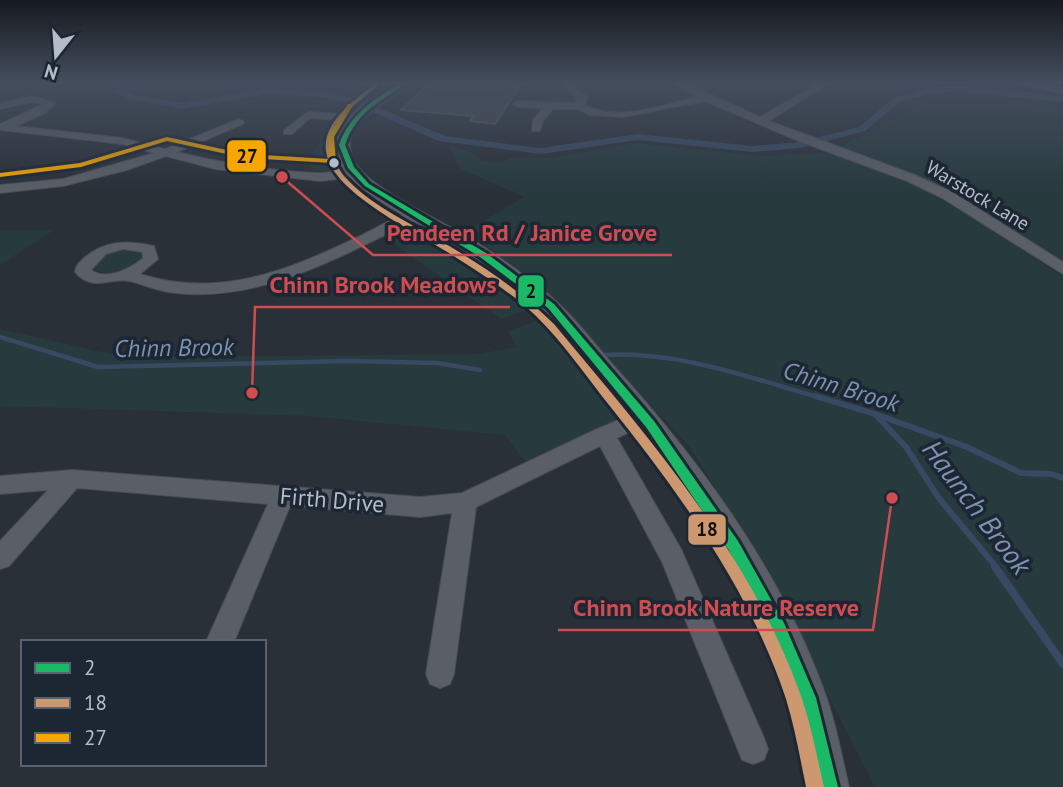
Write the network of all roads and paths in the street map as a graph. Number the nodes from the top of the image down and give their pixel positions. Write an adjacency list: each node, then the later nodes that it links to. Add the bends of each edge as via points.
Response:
1 (22, 119): 9 (street)
2 (298, 119): 11 (street)
3 (357, 119): 13 (street, via 344,146)
4 (539, 119): 10 (street)
5 (753, 119): 8 (street, Warstock Lane)
6 (765, 119): 8 (street)
7 (239, 122): 12 (street)
8 (760, 122): 16 (street, Warstock Lane, via 947,195)
9 (1, 127): 12 (street, via 122,141)
10 (536, 129)
11 (288, 132)
12 (166, 152): 13 (street, via 244,169 320,177); 14 (street, via 82,180)
13 (354, 173): 15 (street)
14 (0, 189)
15 (417, 214): 17 (street, via 299,268 251,282 178,289); 18 (street, via 502,268 556,312)
16 (1063, 269)
17 (126, 275)
18 (645, 416): 19 (street, Firth Drive); 28 (street, via 719,522 778,626 815,721)
19 (604, 434): 23 (street, Firth Drive); 27 (street, via 672,557)
20 (72, 479): 21 (street, Firth Drive); 22 (street, Firth Drive); 24 (street)
21 (0, 485)
22 (283, 496): 23 (street, Firth Drive, via 420,507); 25 (street)
23 (465, 502): 26 (street)
24 (0, 558)
25 (221, 640)
26 (440, 674)
27 (753, 749)
28 (829, 787)

